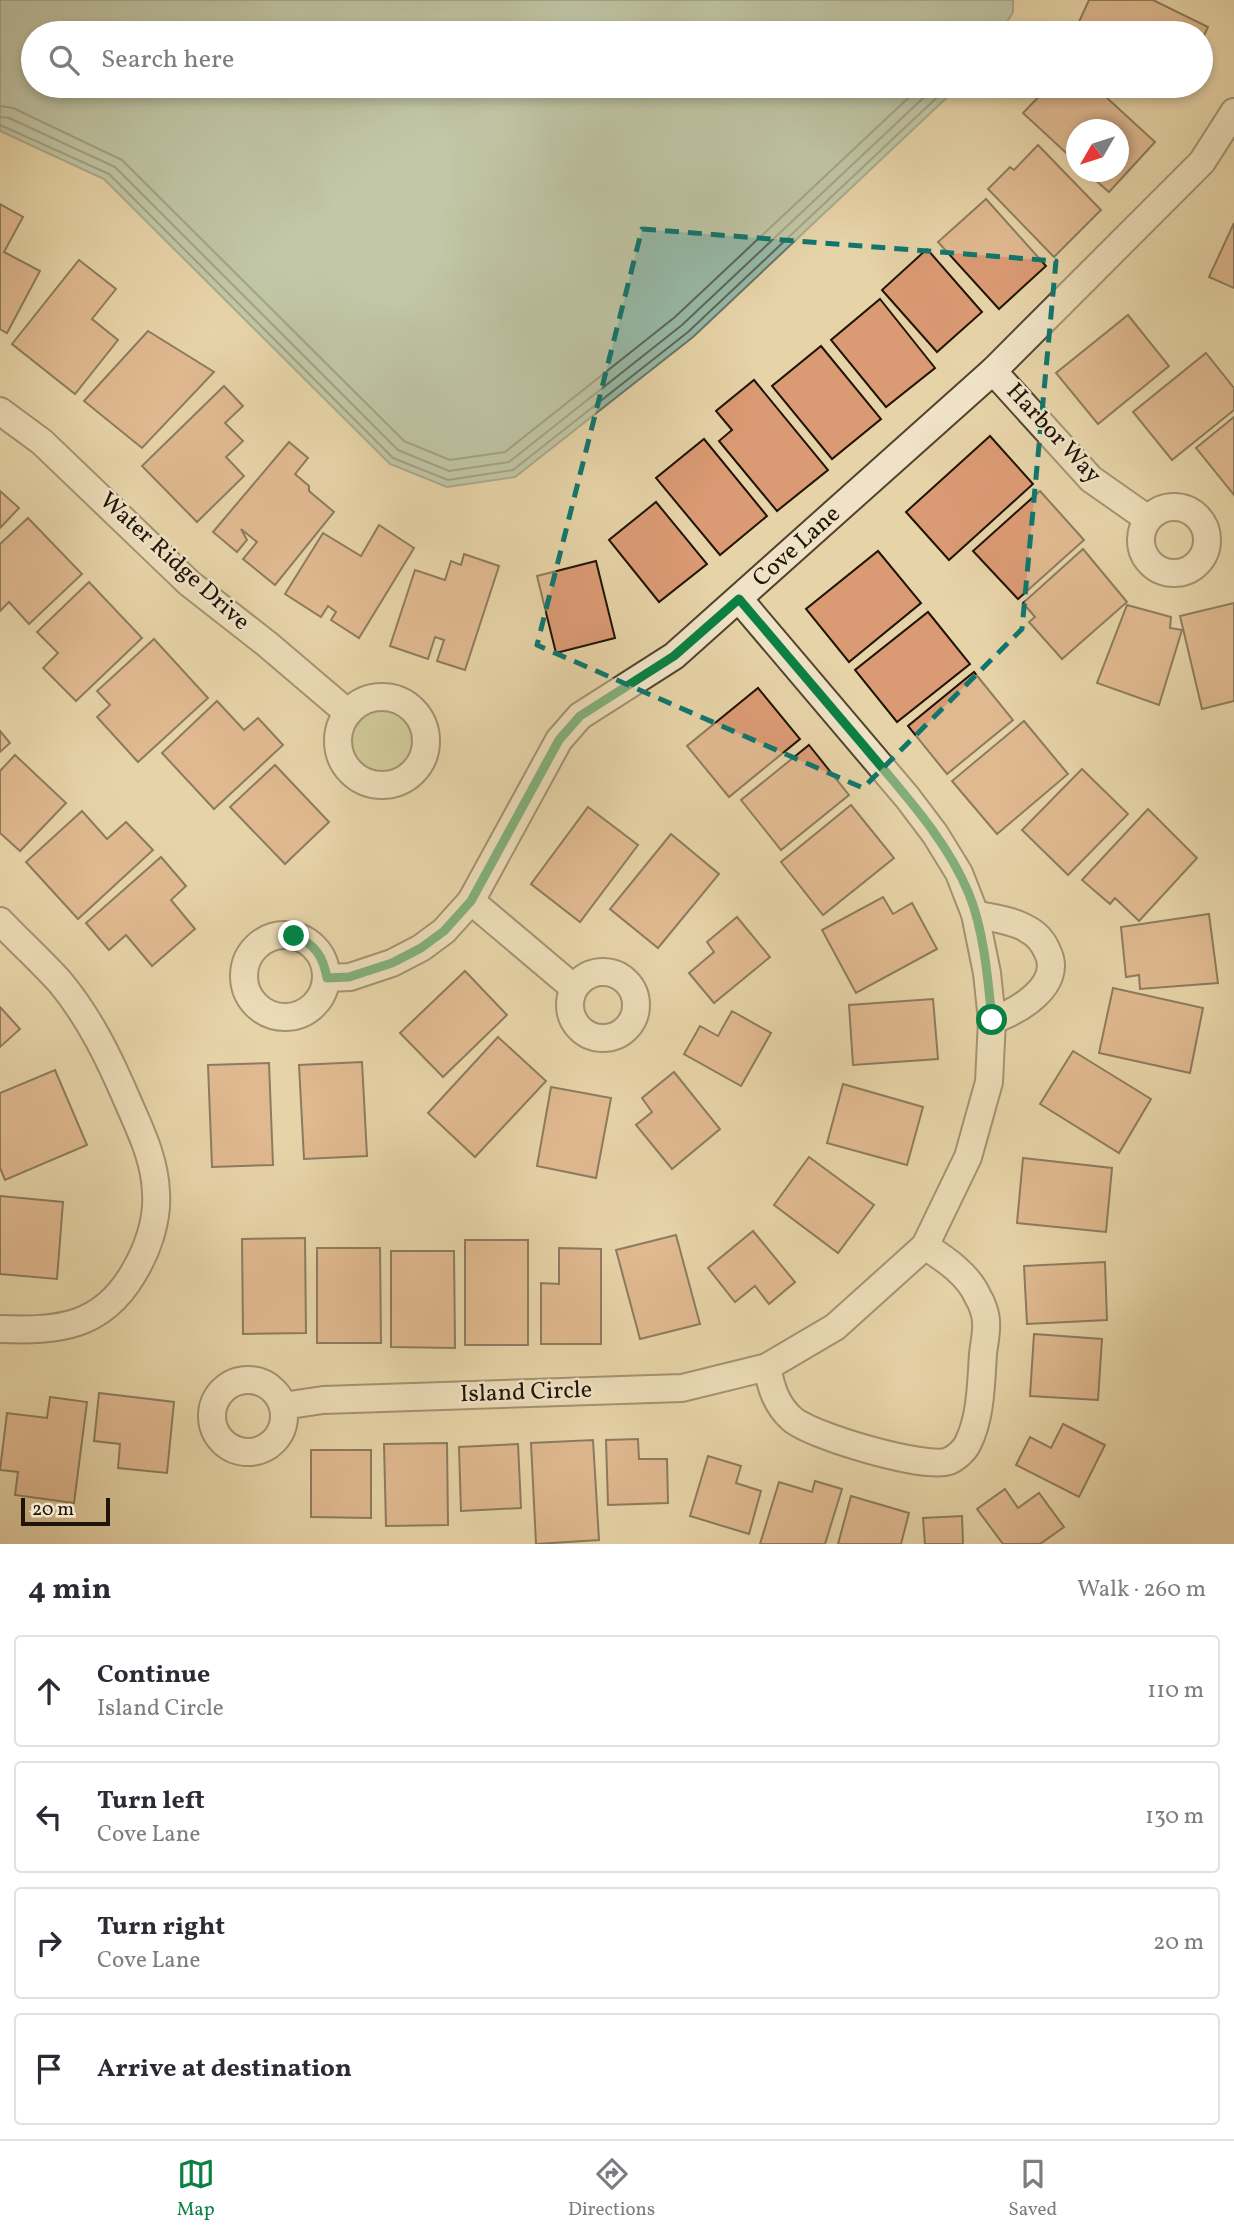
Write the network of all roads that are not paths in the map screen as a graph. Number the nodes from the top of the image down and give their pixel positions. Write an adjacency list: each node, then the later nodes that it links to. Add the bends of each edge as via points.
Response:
1 (1234, 111): 2 (street, Cove Lane, via 1202,162)
2 (993, 371): 4 (street, Harbor Way, via 1091,480); 5 (street, Cove Lane)
3 (0, 411): 6 (street, Water Ridge Drive, via 42,442 189,583)
4 (1148, 519)
5 (739, 599): 7 (street, Cove Lane, via 674,656 580,716 559,740); 8 (street, Island Circle, via 935,834 959,873)
6 (348, 713)
7 (471, 901): 10 (street, Cove Lane, via 421,948 349,977); 11 (street)
8 (975, 914): 12 (street, Island Circle); 12 (street, via 1025,927 1045,945 1052,960 1041,990 1009,1015)
9 (0, 921): 14 (street, via 60,983 90,1024 150,1151 157,1195 144,1256 121,1294 98,1315 68,1326)
10 (327, 978)
11 (573, 988)
12 (992, 1020): 13 (street, Island Circle, via 989,1082 968,1157)
13 (925, 1246): 15 (street, Island Circle, via 835,1327); 15 (street, via 964,1276 978,1296 986,1321 979,1404 968,1443 960,1454 948,1462 919,1461 807,1430 779,1404)
14 (0, 1329)
15 (767, 1367): 16 (street, Island Circle, via 682,1388 323,1400)
16 (283, 1406)

